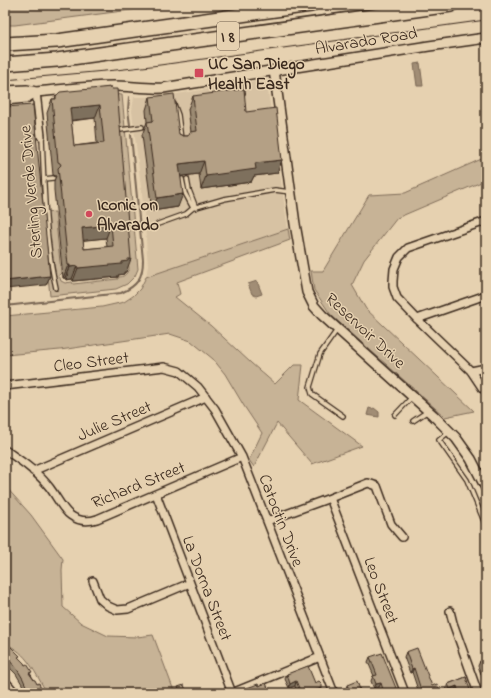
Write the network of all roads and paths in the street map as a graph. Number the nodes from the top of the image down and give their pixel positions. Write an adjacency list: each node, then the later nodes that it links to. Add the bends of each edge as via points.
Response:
1 (311, 5): 4 (highway, I 8, via 57,40)
2 (451, 5): 5 (highway, I 8, via 57,60)
3 (486, 38): 6 (street, Alvarado Road)
4 (5, 44)
5 (5, 64)
6 (274, 70): 7 (street, Alvarado Road); 23 (street, Reservoir Drive, via 276,116)
7 (240, 76): 9 (street, Alvarado Road, via 172,90 98,86); 10 (lane)
8 (5, 91): 9 (street, Alvarado Road)
9 (36, 92): 11 (street, Alvarado Road, via 26,98); 15 (street, Sterling Verde Drive)
10 (244, 95)
11 (5, 100)
12 (119, 123): 14 (lane)
13 (142, 127): 14 (lane)
14 (120, 130): 16 (lane)
15 (42, 136): 20 (lane, Sterling Verde Drive)
16 (120, 136)
17 (177, 139): 18 (lane, via 174,101)
18 (182, 146)
19 (54, 178): 20 (lane)
20 (44, 179): 27 (lane, Sterling Verde Drive, via 51,264)
21 (182, 179): 24 (lane, via 185,193)
22 (187, 179): 24 (lane)
23 (291, 192): 24 (lane, via 275,190 224,199); 30 (street, Reservoir Drive, via 307,292 314,306)
24 (194, 208): 26 (lane, via 186,214)
25 (486, 220): 29 (street, via 412,246 395,264 392,281 397,298)
26 (158, 224)
27 (56, 288)
28 (486, 295): 29 (street)
29 (417, 319): 33 (street)
30 (338, 329): 36 (street, Reservoir Drive); 40 (lane, via 320,354 310,387 312,394)
31 (486, 368): 33 (street)
32 (179, 371): 34 (street, Cleo Street, via 164,367); 37 (street, Catoctin Drive)
33 (471, 371): 35 (street)
34 (5, 386)
35 (483, 389)
36 (412, 396): 38 (street, Reservoir Drive); 39 (lane)
37 (206, 397): 44 (street, Catoctin Drive); 45 (street, Julie Street)
38 (429, 411): 41 (lane); 42 (street, Reservoir Drive)
39 (395, 415)
40 (343, 416)
41 (413, 421)
42 (450, 432): 46 (street, Reservoir Drive); 50 (lane, via 439,440 467,480)
43 (5, 450): 45 (street, Richard Street)
44 (242, 457): 47 (street, Richard Street); 49 (street, Catoctin Drive)
45 (33, 471): 47 (street, Richard Street, via 69,514 80,520 97,519)
46 (485, 481)
47 (156, 494): 53 (street, La Dorna Street)
48 (330, 498): 49 (street); 51 (street, via 368,483 377,486 391,524); 60 (street, Leo Street)
49 (267, 521): 55 (street, Catoctin Drive)
50 (486, 526)
51 (402, 537)
52 (94, 582): 53 (street, via 100,599 117,610 128,610)
53 (190, 583): 58 (street, La Dorna Street)
54 (450, 611): 61 (street)
55 (320, 657): 58 (street); 59 (street, Catoctin Drive)
56 (5, 681): 57 (street)
57 (14, 693)
58 (232, 693)
59 (334, 693)
60 (405, 693)
61 (478, 693)

